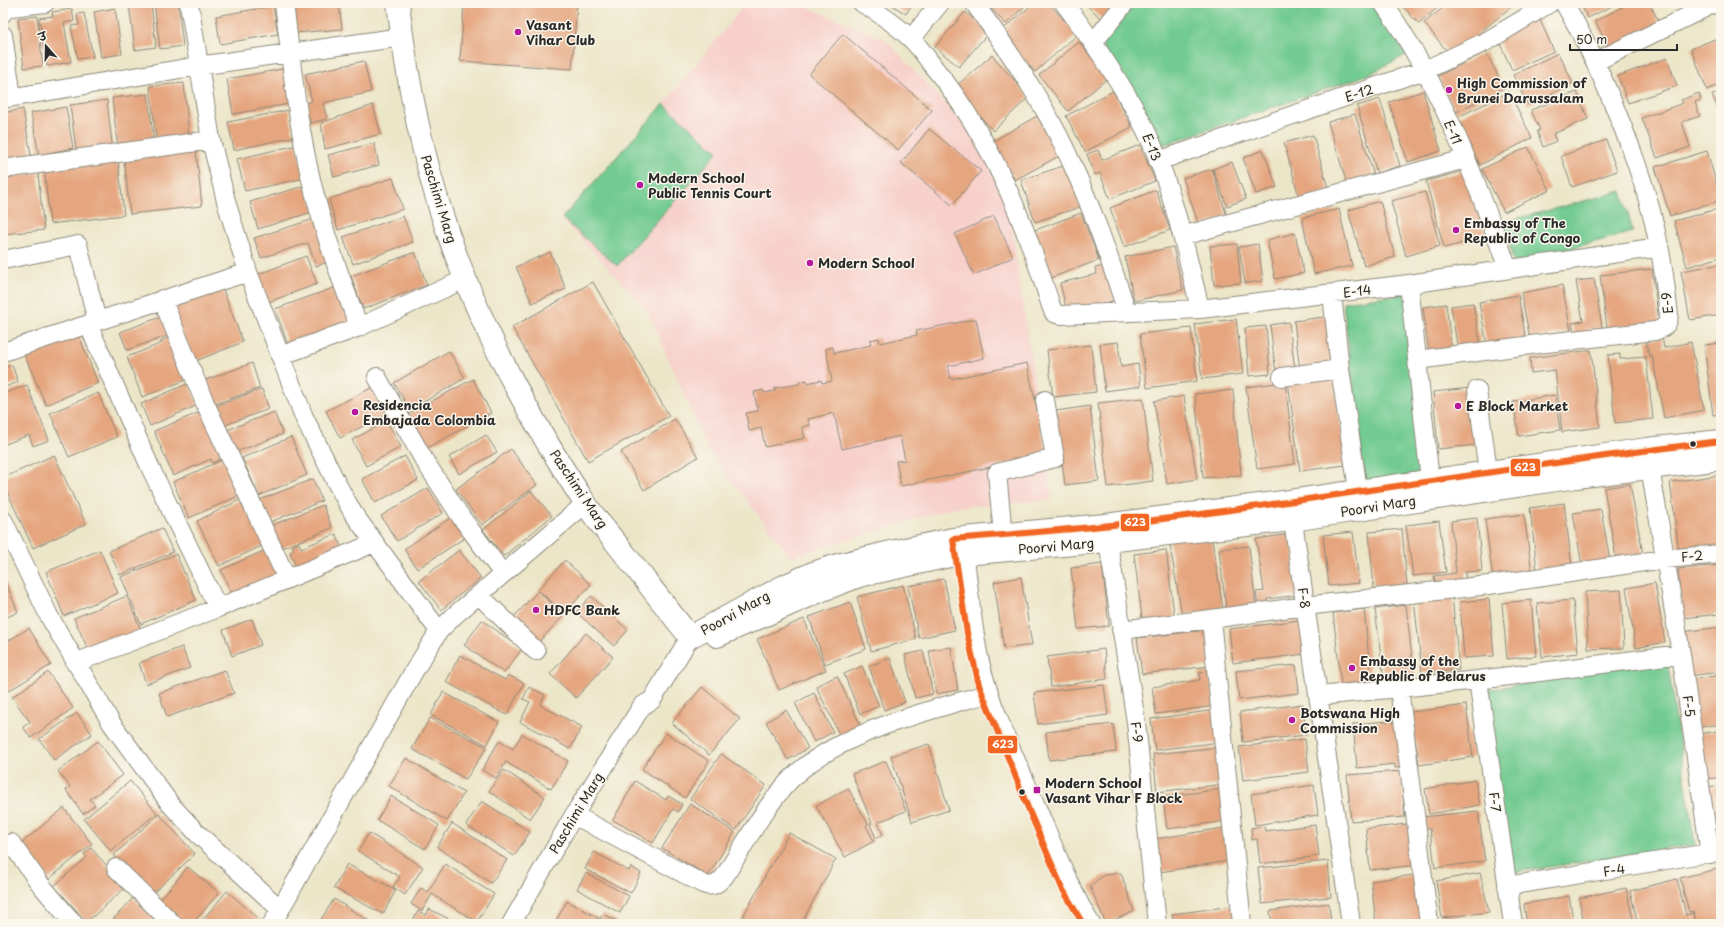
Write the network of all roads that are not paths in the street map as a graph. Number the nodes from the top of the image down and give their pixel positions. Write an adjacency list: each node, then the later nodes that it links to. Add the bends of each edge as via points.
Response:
1 (45, 3): 14 (street, via 6,8)
2 (189, 3): 21 (street)
3 (284, 3): 19 (street)
4 (398, 3): 16 (main road, Paschimi Marg)
5 (862, 3): 17 (street)
6 (940, 3): 17 (street)
7 (974, 3): 38 (street, via 1042,106 1072,164)
8 (1064, 3): 18 (street, E-13)
9 (1125, 3): 18 (street)
10 (1383, 3): 22 (street, E-11)
11 (1550, 3): 22 (street, E-12, via 1487,41)
12 (1564, 3): 20 (street, E-9)
13 (1715, 3): 20 (street)
14 (3, 12)
15 (3, 35): 23 (street)
16 (402, 37): 19 (street); 33 (main road, Paschimi Marg, via 411,91 429,167)
17 (911, 39): 38 (street, E-14, via 959,99 983,140 1021,221 1054,313 1060,315)
18 (1093, 43): 26 (street, E-13, via 1138,115)
19 (291, 54): 21 (street); 40 (street, via 303,142 316,201 340,278)
20 (1595, 62): 29 (street, E-9, via 1633,154)
21 (198, 66): 23 (street); 24 (street)
22 (1425, 70): 25 (street, E-11); 26 (street, E-12)
23 (7, 98)
24 (211, 140): 27 (street); 32 (street, via 227,206)
25 (1465, 159): 28 (street); 31 (street, E-11)
26 (1158, 161): 28 (street, E-13)
27 (3, 169)
28 (1182, 236): 37 (street, E-13)
29 (1659, 247): 31 (street, E-14); 43 (street, E-9, via 1669,315 1667,325 1663,329)
30 (3, 260): 39 (street, via 78,245)
31 (1508, 268): 34 (street, E-14)
32 (248, 272): 36 (street); 42 (street)
33 (465, 279): 40 (street); 55 (main road, Paschimi Marg, via 504,363)
34 (1409, 284): 35 (street, E-14); 43 (street)
35 (1332, 294): 37 (street, E-14); 44 (street)
36 (162, 299): 39 (street); 65 (street, via 205,403)
37 (1200, 310): 38 (street, E-14)
38 (1127, 312)
39 (93, 322): 41 (street); 68 (street, via 150,467)
40 (359, 327): 42 (street)
41 (3, 352)
42 (280, 356): 60 (street, via 304,417 336,482)
43 (1417, 360): 53 (street)
44 (1340, 369): 46 (street); 54 (street)
45 (377, 377): 64 (street, via 424,460 461,517)
46 (1282, 377)
47 (1477, 390): 52 (street)
48 (1045, 400): 59 (street, via 1055,458 997,474)
49 (1721, 441): 50 (main road, Poorvi Marg)
50 (1648, 458): 51 (main road, Poorvi Marg); 52 (main road, Poorvi Marg); 56 (main road, Poorvi Marg); 63 (street, F-5)
51 (1721, 459)
52 (1488, 472): 53 (main road, Poorvi Marg)
53 (1430, 480): 54 (main road, Poorvi Marg)
54 (1358, 490): 56 (main road, Poorvi Marg)
55 (585, 504): 64 (street); 72 (main road, Paschimi Marg)
56 (1291, 510): 58 (main road, Poorvi Marg); 67 (street, F-8)
57 (3, 520): 75 (street, via 49,616)
58 (1106, 533): 59 (main road, Poorvi Marg); 61 (main road, Poorvi Marg); 70 (street, F-9)
59 (1003, 534): 61 (main road, Poorvi Marg)
60 (374, 543): 65 (street); 71 (street)
61 (959, 547): 72 (main road, Poorvi Marg, via 891,552 813,573); 78 (street, via 967,633); 91 (street, via 987,684 1073,892)
62 (1721, 554): 63 (street, F-2)
63 (1664, 559): 67 (street, F-2, via 1489,585); 74 (street, F-5)
64 (503, 574): 66 (street)
65 (287, 579): 68 (street)
66 (479, 595): 71 (street); 73 (street)
67 (1305, 606): 69 (street, F-2); 79 (street, F-8)
68 (218, 608): 75 (street)
69 (1212, 619): 70 (street, F-2); 93 (street)
70 (1121, 630): 92 (street, F-9, via 1136,722)
71 (439, 632): 85 (street, via 414,671)
72 (688, 634): 80 (street, Paschimi Marg, via 642,694 642,706)
73 (536, 651)
74 (1681, 654): 76 (street); 82 (street, F-5)
75 (75, 663): 85 (street, via 112,724 171,804 197,833)
76 (1478, 680): 77 (street); 84 (street, F-7)
77 (1398, 688): 79 (street); 95 (street)
78 (983, 695): 80 (street, via 872,730 816,758 792,778 770,805 724,877 713,886 703,884); 90 (street, via 1062,888)
79 (1319, 696): 94 (street, F-8)
80 (574, 815): 89 (street, Paschimi Marg)
81 (11, 842): 86 (street, via 41,885)
82 (1716, 852): 84 (street, F-4)
83 (116, 868): 87 (street)
84 (1507, 886): 96 (street, F-7)
85 (280, 908): 88 (street)
86 (74, 924)
87 (173, 924)
88 (272, 924)
89 (510, 924)
90 (1083, 924)
91 (1091, 924)
92 (1157, 924)
93 (1242, 924)
94 (1351, 924)
95 (1429, 924)
96 (1513, 924)

